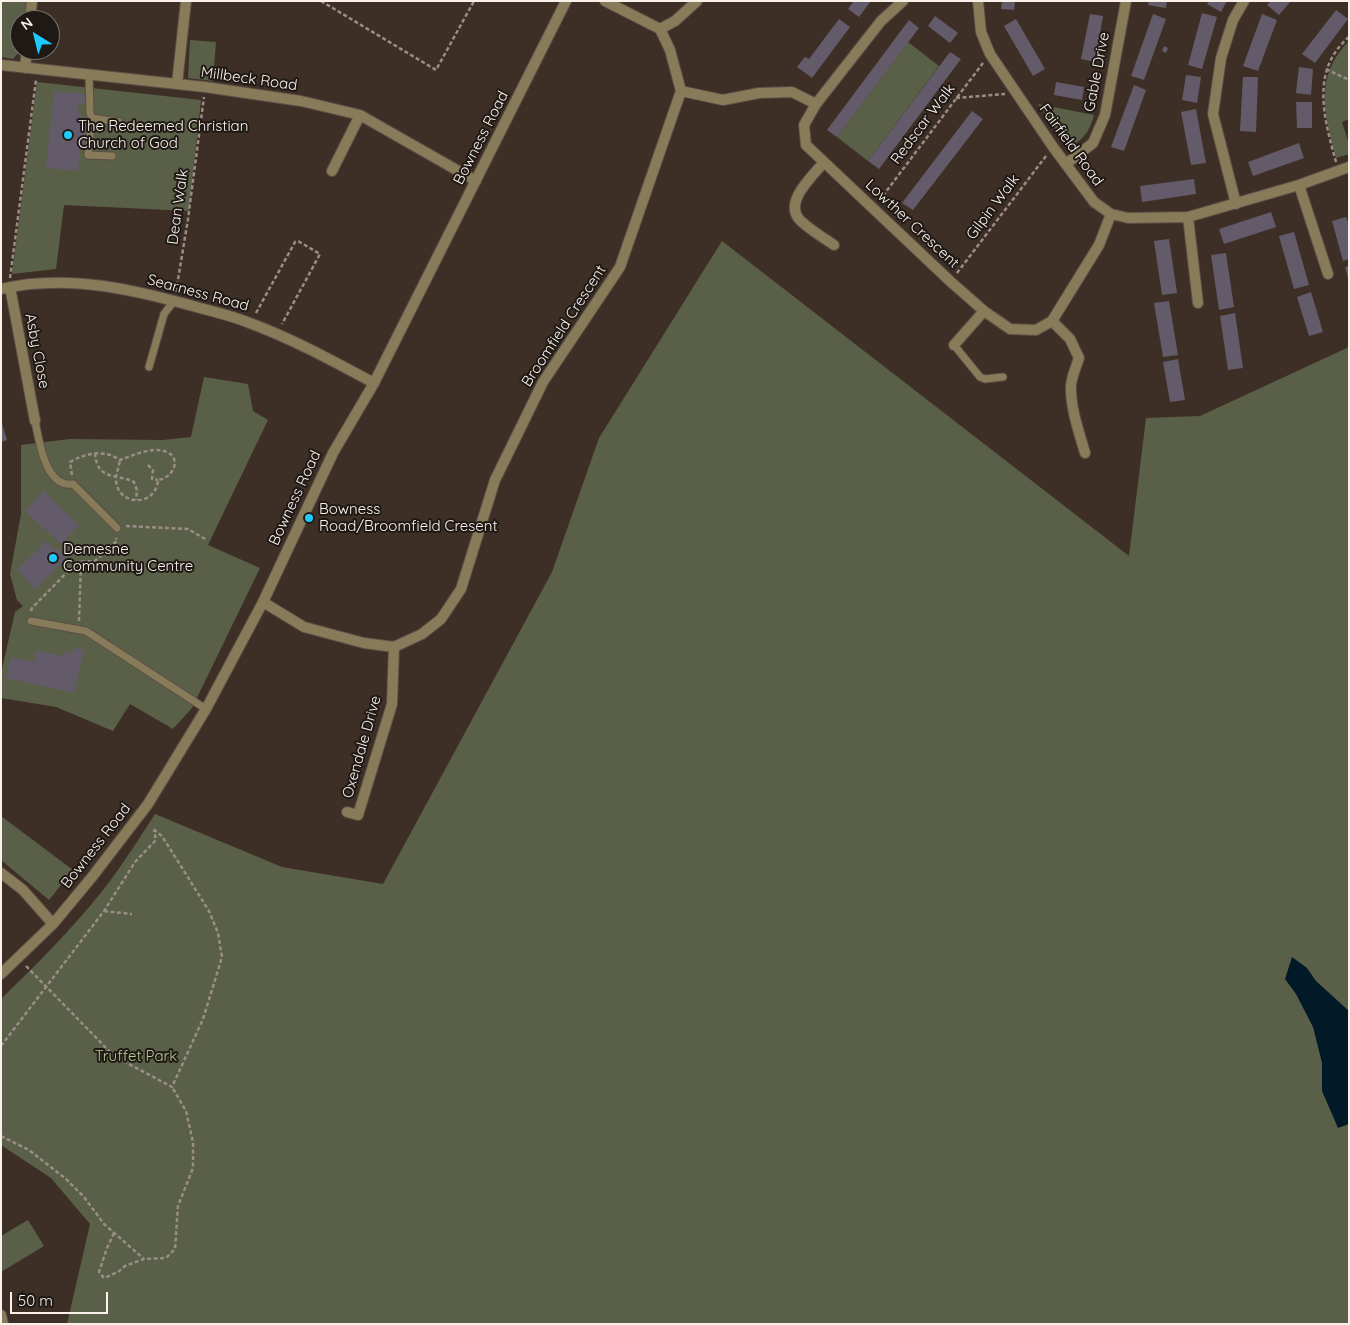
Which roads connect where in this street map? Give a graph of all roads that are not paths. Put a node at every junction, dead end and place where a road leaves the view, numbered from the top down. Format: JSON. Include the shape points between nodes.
{"nodes":[{"id":1,"x":186,"y":1,"type":"edge"},
{"id":2,"x":566,"y":1,"type":"edge"},
{"id":3,"x":605,"y":1,"type":"edge"},
{"id":4,"x":697,"y":1,"type":"edge"},
{"id":5,"x":903,"y":1,"type":"edge"},
{"id":6,"x":978,"y":1,"type":"edge"},
{"id":7,"x":1126,"y":1,"type":"edge"},
{"id":8,"x":1244,"y":1,"type":"edge"},
{"id":9,"x":660,"y":29,"type":"junction"},
{"id":10,"x":26,"y":60,"type":"edge"},
{"id":11,"x":1,"y":65,"type":"edge"},
{"id":12,"x":25,"y":68,"type":"junction"},
{"id":13,"x":89,"y":75,"type":"junction"},
{"id":14,"x":177,"y":84,"type":"junction"},
{"id":15,"x":681,"y":91,"type":"junction"},
{"id":16,"x":816,"y":104,"type":"junction"},
{"id":17,"x":360,"y":115,"type":"junction"},
{"id":18,"x":92,"y":118,"type":"junction"},
{"id":19,"x":119,"y":122,"type":"dead end"},
{"id":20,"x":112,"y":156,"type":"dead end"},
{"id":21,"x":824,"y":162,"type":"junction"},
{"id":22,"x":1066,"y":164,"type":"junction"},
{"id":23,"x":1349,"y":167,"type":"edge"},
{"id":24,"x":332,"y":171,"type":"dead end"},
{"id":25,"x":476,"y":181,"type":"junction"},
{"id":26,"x":1299,"y":185,"type":"junction"},
{"id":27,"x":1236,"y":204,"type":"junction"},
{"id":28,"x":1111,"y":214,"type":"junction"},
{"id":29,"x":1188,"y":217,"type":"junction"},
{"id":30,"x":834,"y":245,"type":"dead end"},
{"id":31,"x":1328,"y":274,"type":"dead end"},
{"id":32,"x":5,"y":288,"type":"edge"},
{"id":33,"x":174,"y":300,"type":"junction"},
{"id":34,"x":1198,"y":303,"type":"dead end"},
{"id":35,"x":984,"y":311,"type":"junction"},
{"id":36,"x":1052,"y":321,"type":"junction"},
{"id":37,"x":954,"y":345,"type":"joint"},
{"id":38,"x":149,"y":367,"type":"dead end"},
{"id":39,"x":1003,"y":377,"type":"dead end"},
{"id":40,"x":374,"y":382,"type":"junction"},
{"id":41,"x":35,"y":420,"type":"joint"},
{"id":42,"x":1085,"y":453,"type":"dead end"},
{"id":43,"x":117,"y":528,"type":"road end"},
{"id":44,"x":263,"y":602,"type":"junction"},
{"id":45,"x":31,"y":622,"type":"road end"},
{"id":46,"x":394,"y":647,"type":"junction"},
{"id":47,"x":206,"y":709,"type":"junction"},
{"id":48,"x":346,"y":812,"type":"dead end"},
{"id":49,"x":1,"y":873,"type":"edge"},
{"id":50,"x":53,"y":924,"type":"junction"},
{"id":51,"x":1,"y":974,"type":"edge"},
{"id":52,"x":1,"y":1315,"type":"edge"},
{"id":53,"x":2,"y":1324,"type":"edge"}],
"edges":[{"from":1,"to":14,"type":"street"},
{"from":2,"to":25,"type":"street","name":"Bowness Road"},
{"from":3,"to":9,"type":"street"},
{"from":4,"to":9,"type":"street","via":[[676,21]]},
{"from":5,"to":16,"type":"street","name":"Lowther Crescent","via":[[881,21]]},
{"from":6,"to":22,"type":"street","name":"Fairfield Road","via":[[981,32],[990,54]]},
{"from":7,"to":22,"type":"street","name":"Gable Drive","via":[[1105,116],[1093,143]]},
{"from":8,"to":27,"type":"street","via":[[1233,20],[1221,58],[1213,114]]},
{"from":9,"to":15,"type":"street","via":[[670,50]]},
{"from":10,"to":12,"type":"street"},
{"from":11,"to":12,"type":"street","name":"Millbeck Road"},
{"from":12,"to":13,"type":"street","name":"Millbeck Road"},
{"from":13,"to":14,"type":"street","name":"Millbeck Road"},
{"from":13,"to":18,"type":"lane"},
{"from":14,"to":17,"type":"street","name":"Millbeck Road","via":[[301,101]]},
{"from":15,"to":16,"type":"street","via":[[723,100],[759,93],[792,92]]},
{"from":15,"to":46,"type":"street","name":"Broomfield Crescent","via":[[620,267],[543,382],[495,480],[461,589],[441,619],[422,634]]},
{"from":16,"to":21,"type":"street","name":"Lowther Crescent","via":[[804,126],[806,145]]},
{"from":17,"to":24,"type":"street"},
{"from":17,"to":25,"type":"street","name":"Millbeck Road"},
{"from":18,"to":19,"type":"lane"},
{"from":18,"to":20,"type":"lane","via":[[88,155]]},
{"from":21,"to":30,"type":"street","via":[[795,199],[794,210],[799,219]]},
{"from":21,"to":35,"type":"street","name":"Lowther Crescent"},
{"from":22,"to":28,"type":"street","name":"Fairfield Road","via":[[1094,202]]},
{"from":23,"to":26,"type":"street","name":"Fairfield Road"},
{"from":25,"to":40,"type":"street","name":"Bowness Road"},
{"from":26,"to":27,"type":"street","name":"Fairfield Road"},
{"from":26,"to":31,"type":"street"},
{"from":27,"to":29,"type":"street","name":"Fairfield Road"},
{"from":28,"to":29,"type":"street","name":"Fairfield Road","via":[[1128,218]]},
{"from":28,"to":36,"type":"street","via":[[1099,245]]},
{"from":29,"to":34,"type":"street"},
{"from":32,"to":33,"type":"street","name":"Searness Road","via":[[56,282],[126,289]]},
{"from":32,"to":41,"type":"street","name":"Asby Close"},
{"from":33,"to":38,"type":"lane","via":[[164,314]]},
{"from":33,"to":40,"type":"street","name":"Searness Road","via":[[277,334]]},
{"from":35,"to":36,"type":"street","name":"Lowther Crescent","via":[[1010,328],[1036,330]]},
{"from":35,"to":37,"type":"street"},
{"from":36,"to":42,"type":"street","via":[[1070,339],[1079,358],[1071,386],[1076,423]]},
{"from":37,"to":39,"type":"lane","via":[[980,377]]},
{"from":40,"to":44,"type":"street","name":"Bowness Road","via":[[333,453]]},
{"from":41,"to":43,"type":"lane","via":[[43,456],[56,480],[72,484]]},
{"from":44,"to":46,"type":"street","via":[[304,627],[364,643]]},
{"from":44,"to":47,"type":"street","name":"Bowness Road"},
{"from":45,"to":47,"type":"lane","via":[[86,631]]},
{"from":46,"to":48,"type":"street","name":"Oxendale Drive","via":[[392,704],[358,814]]},
{"from":47,"to":50,"type":"street","name":"Bowness Road","via":[[148,804]]},
{"from":49,"to":50,"type":"street","via":[[23,890]]},
{"from":50,"to":51,"type":"street","name":"Bowness Road"},
{"from":52,"to":53,"type":"street"}]}
